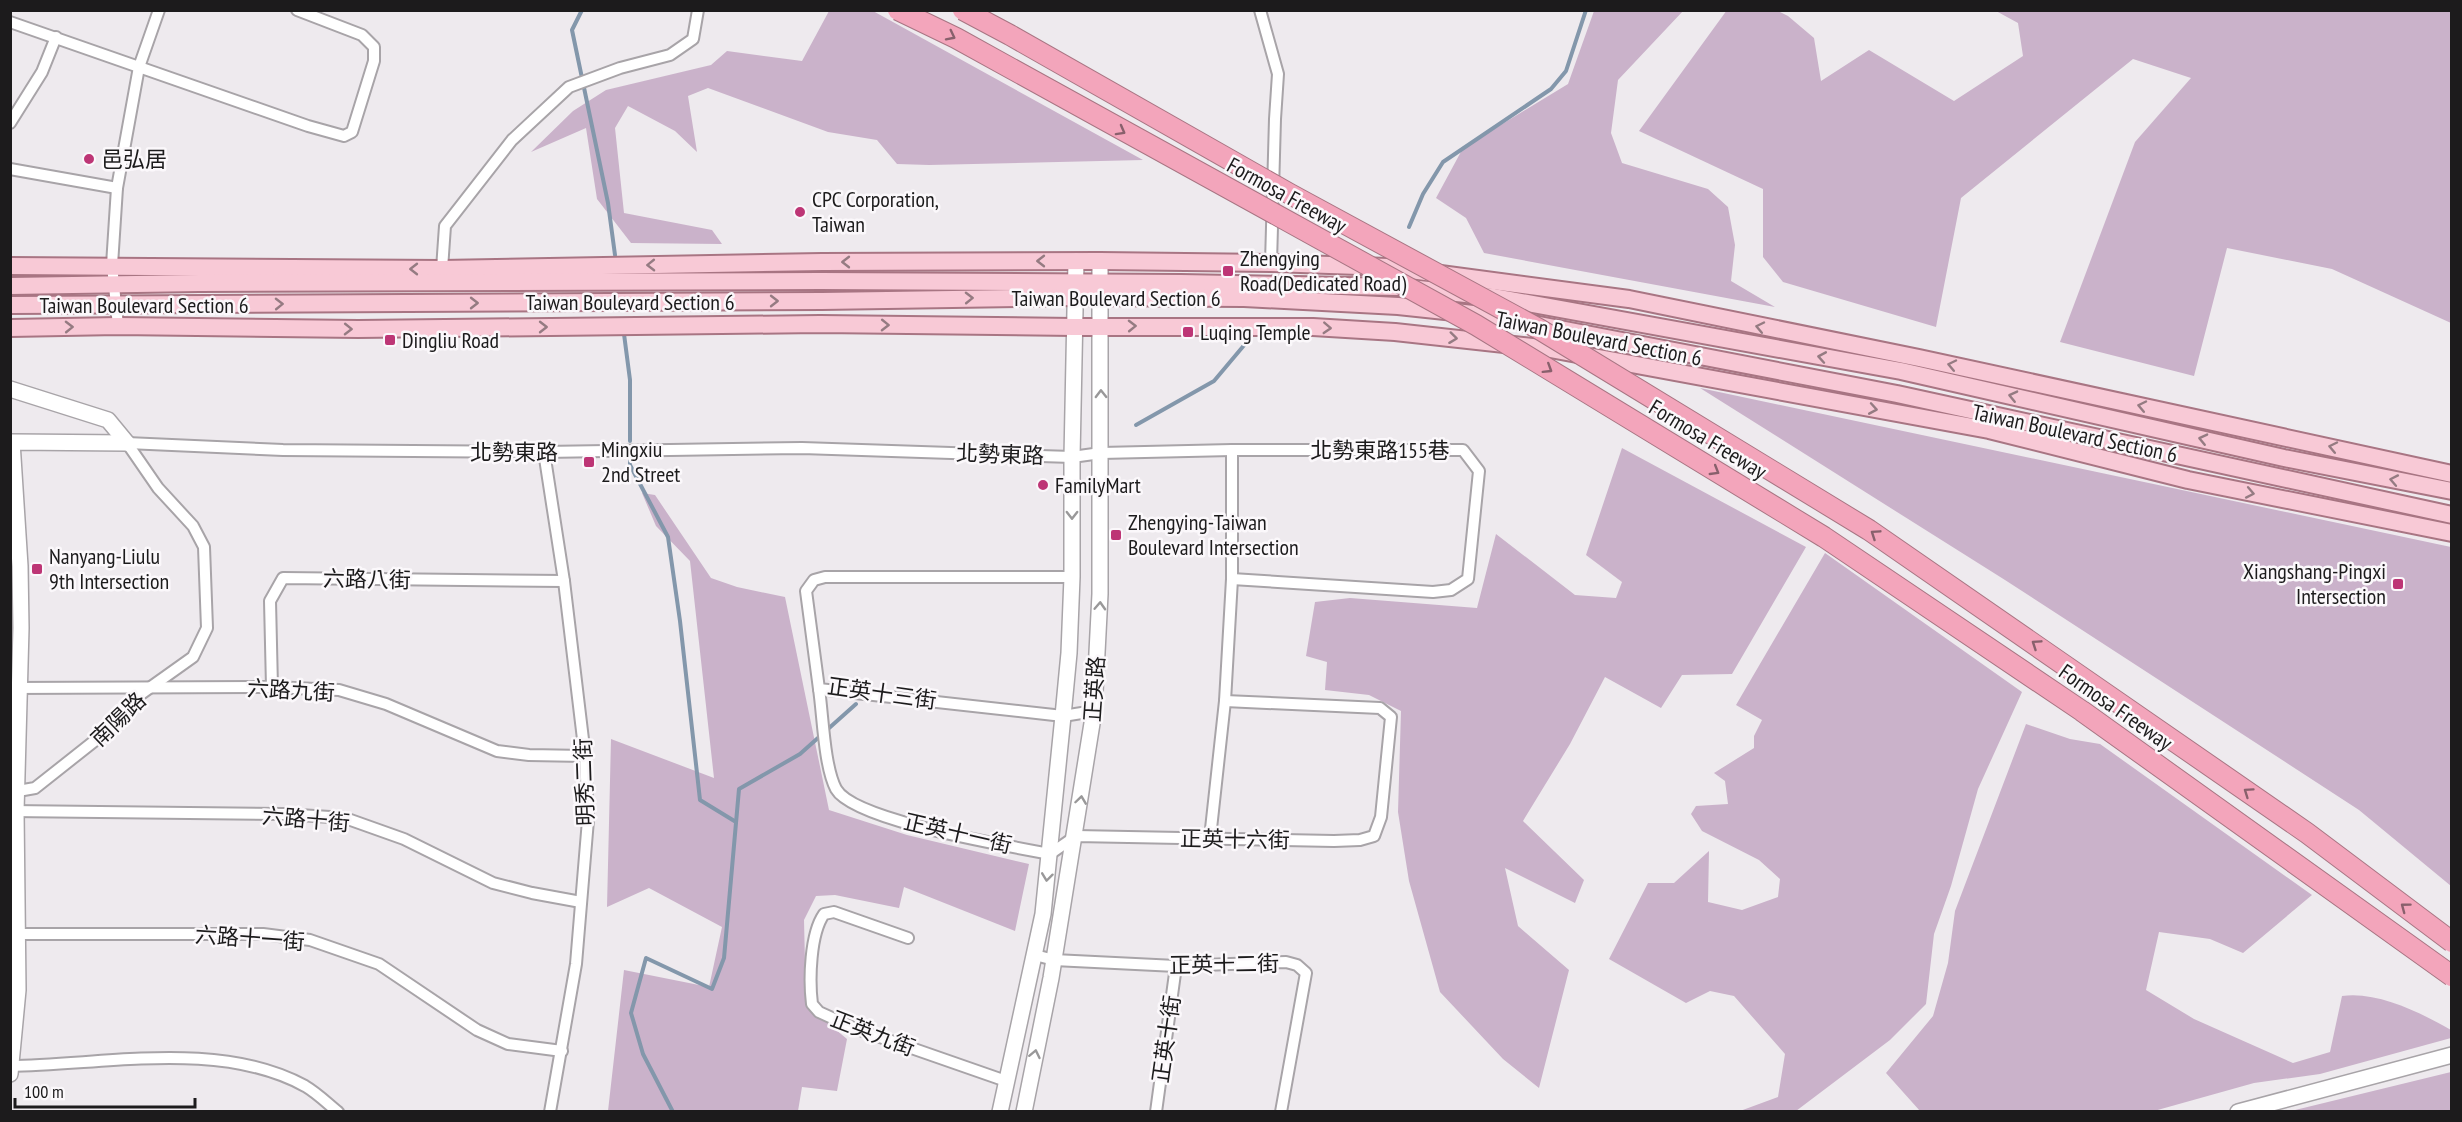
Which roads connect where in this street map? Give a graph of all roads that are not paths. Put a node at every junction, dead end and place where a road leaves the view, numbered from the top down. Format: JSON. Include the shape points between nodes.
{"nodes":[{"id":1,"x":159,"y":10,"type":"edge"},
{"id":2,"x":297,"y":10,"type":"edge"},
{"id":3,"x":698,"y":10,"type":"edge"},
{"id":4,"x":898,"y":10,"type":"edge"},
{"id":5,"x":963,"y":10,"type":"edge"},
{"id":6,"x":1260,"y":10,"type":"edge"},
{"id":7,"x":10,"y":22,"type":"edge"},
{"id":8,"x":56,"y":38,"type":"junction"},
{"id":9,"x":139,"y":67,"type":"junction"},
{"id":10,"x":10,"y":123,"type":"edge"},
{"id":11,"x":10,"y":169,"type":"edge"},
{"id":12,"x":117,"y":188,"type":"junction"},
{"id":13,"x":1076,"y":261,"type":"junction"},
{"id":14,"x":1100,"y":261,"type":"junction"},
{"id":15,"x":1271,"y":263,"type":"junction"},
{"id":16,"x":112,"y":265,"type":"junction"},
{"id":17,"x":10,"y":266,"type":"edge"},
{"id":18,"x":442,"y":269,"type":"junction"},
{"id":19,"x":10,"y":286,"type":"edge"},
{"id":20,"x":114,"y":286,"type":"junction"},
{"id":21,"x":1075,"y":290,"type":"junction"},
{"id":22,"x":1100,"y":290,"type":"junction"},
{"id":23,"x":10,"y":305,"type":"edge"},
{"id":24,"x":115,"y":306,"type":"junction"},
{"id":25,"x":117,"y":326,"type":"junction"},
{"id":26,"x":1074,"y":327,"type":"junction"},
{"id":27,"x":1100,"y":327,"type":"junction"},
{"id":28,"x":10,"y":328,"type":"edge"},
{"id":29,"x":10,"y":389,"type":"edge"},
{"id":30,"x":11,"y":442,"type":"edge"},
{"id":31,"x":127,"y":444,"type":"junction"},
{"id":32,"x":1232,"y":450,"type":"junction"},
{"id":33,"x":544,"y":452,"type":"junction"},
{"id":34,"x":1101,"y":453,"type":"junction"},
{"id":35,"x":1072,"y":457,"type":"junction"},
{"id":36,"x":2451,"y":474,"type":"edge"},
{"id":37,"x":2451,"y":491,"type":"edge"},
{"id":38,"x":2451,"y":515,"type":"edge"},
{"id":39,"x":2451,"y":533,"type":"edge"},
{"id":40,"x":1072,"y":577,"type":"junction"},
{"id":41,"x":1232,"y":579,"type":"junction"},
{"id":42,"x":564,"y":581,"type":"junction"},
{"id":43,"x":152,"y":687,"type":"junction"},
{"id":44,"x":272,"y":687,"type":"junction"},
{"id":45,"x":16,"y":688,"type":"edge"},
{"id":46,"x":819,"y":689,"type":"junction"},
{"id":47,"x":1225,"y":701,"type":"junction"},
{"id":48,"x":1094,"y":711,"type":"junction"},
{"id":49,"x":1064,"y":716,"type":"junction"},
{"id":50,"x":585,"y":756,"type":"junction"},
{"id":51,"x":18,"y":791,"type":"junction"},
{"id":52,"x":13,"y":811,"type":"edge"},
{"id":53,"x":1076,"y":836,"type":"junction"},
{"id":54,"x":1210,"y":838,"type":"junction"},
{"id":55,"x":1050,"y":854,"type":"junction"},
{"id":56,"x":581,"y":902,"type":"junction"},
{"id":57,"x":15,"y":934,"type":"edge"},
{"id":58,"x":908,"y":938,"type":"dead end"},
{"id":59,"x":2451,"y":942,"type":"edge"},
{"id":60,"x":1035,"y":955,"type":"junction"},
{"id":61,"x":1054,"y":960,"type":"junction"},
{"id":62,"x":1176,"y":966,"type":"junction"},
{"id":63,"x":2451,"y":976,"type":"edge"},
{"id":64,"x":562,"y":1051,"type":"junction"},
{"id":65,"x":2451,"y":1055,"type":"edge"},
{"id":66,"x":11,"y":1069,"type":"edge"},
{"id":67,"x":1006,"y":1081,"type":"junction"},
{"id":68,"x":338,"y":1112,"type":"edge"},
{"id":69,"x":550,"y":1112,"type":"edge"},
{"id":70,"x":1000,"y":1112,"type":"edge"},
{"id":71,"x":1024,"y":1112,"type":"edge"},
{"id":72,"x":1156,"y":1112,"type":"edge"},
{"id":73,"x":1281,"y":1112,"type":"edge"},
{"id":74,"x":2238,"y":1112,"type":"edge"}],
"edges":[{"from":1,"to":9,"type":"street"},
{"from":2,"to":9,"type":"street","via":[[362,35],[374,47],[374,61],[352,132],[344,136]]},
{"from":3,"to":18,"type":"street","via":[[693,39],[670,56],[620,68],[569,87],[512,140],[445,226]]},
{"from":4,"to":63,"type":"highway","name":"Formosa Freeway","one_way":true,"bridge":true,"via":[[956,38],[1476,325],[1824,537],[2082,711]]},
{"from":59,"to":5,"type":"highway","name":"Formosa Freeway","one_way":true,"bridge":true,"via":[[2307,833],[1869,530],[1539,329]]},
{"from":6,"to":15,"type":"street","via":[[1278,74]]},
{"from":7,"to":8,"type":"street"},
{"from":8,"to":9,"type":"street"},
{"from":8,"to":10,"type":"street","via":[[42,72]]},
{"from":9,"to":12,"type":"street"},
{"from":11,"to":12,"type":"street"},
{"from":12,"to":16,"type":"street"},
{"from":13,"to":14,"type":"main road","name":"Taiwan Boulevard Section 6"},
{"from":13,"to":18,"type":"main road","name":"Taiwan Boulevard Section 6","one_way":true},
{"from":13,"to":21,"type":"street","name":"正英路"},
{"from":14,"to":15,"type":"main road","name":"Taiwan Boulevard Section 6"},
{"from":14,"to":22,"type":"street","name":"正英路"},
{"from":36,"to":15,"type":"main road","name":"Taiwan Boulevard Section 6","one_way":true,"via":[[1629,299],[1388,267]]},
{"from":16,"to":17,"type":"main road","name":"Taiwan Boulevard Section 6"},
{"from":18,"to":16,"type":"main road","name":"Taiwan Boulevard Section 6","one_way":true},
{"from":16,"to":20,"type":"street"},
{"from":19,"to":20,"type":"main road","name":"Taiwan Boulevard Section 6"},
{"from":20,"to":21,"type":"main road","name":"Taiwan Boulevard Section 6","via":[[223,283]]},
{"from":20,"to":24,"type":"street"},
{"from":21,"to":22,"type":"main road","name":"Taiwan Boulevard Section 6"},
{"from":24,"to":21,"type":"main road","name":"Taiwan Boulevard Section 6","one_way":true,"via":[[822,301]]},
{"from":21,"to":26,"type":"street","name":"正英路"},
{"from":22,"to":27,"type":"street","name":"正英路"},
{"from":37,"to":22,"type":"main road","name":"Taiwan Boulevard Section 6","one_way":true,"via":[[1901,371],[1494,297],[1400,287]]},
{"from":22,"to":38,"type":"main road","name":"Taiwan Boulevard Section 6","via":[[1398,306],[1492,316],[1897,394]]},
{"from":23,"to":24,"type":"main road","name":"Taiwan Boulevard Section 6"},
{"from":24,"to":25,"type":"street"},
{"from":25,"to":26,"type":"main road","name":"Taiwan Boulevard Section 6","one_way":true},
{"from":28,"to":25,"type":"main road","name":"Taiwan Boulevard Section 6","one_way":true},
{"from":26,"to":27,"type":"main road","name":"Taiwan Boulevard Section 6"},
{"from":26,"to":35,"type":"street","name":"正英路"},
{"from":34,"to":27,"type":"street","name":"正英路","one_way":true},
{"from":27,"to":39,"type":"main road","name":"Taiwan Boulevard Section 6","one_way":true,"via":[[1313,327],[1550,350],[1989,430],[2188,480]]},
{"from":29,"to":31,"type":"street","via":[[108,420]]},
{"from":30,"to":31,"type":"street","name":"北勢東路"},
{"from":30,"to":45,"type":"street","via":[[21,566]]},
{"from":31,"to":33,"type":"street","name":"北勢東路","via":[[283,450]]},
{"from":31,"to":43,"type":"street","name":"南陽路","via":[[158,488],[193,526],[204,547],[207,628],[193,657]]},
{"from":32,"to":34,"type":"street","name":"北勢東路"},
{"from":32,"to":41,"type":"street"},
{"from":32,"to":41,"type":"street","name":"北勢東路155巷","via":[[1463,450],[1479,471],[1468,579],[1451,590]]},
{"from":33,"to":35,"type":"street","name":"北勢東路","via":[[793,448]]},
{"from":33,"to":42,"type":"street","name":"明秀二街"},
{"from":34,"to":35,"type":"street","name":"北勢東路"},
{"from":48,"to":34,"type":"street","name":"正英路","one_way":true,"via":[[1101,594]]},
{"from":35,"to":40,"type":"street","name":"正英路","one_way":true},
{"from":40,"to":46,"type":"street","name":"正英十三街","via":[[814,580],[806,591]]},
{"from":40,"to":49,"type":"street","name":"正英路"},
{"from":41,"to":47,"type":"street"},
{"from":42,"to":44,"type":"street","name":"六路八街","via":[[283,578],[270,601]]},
{"from":42,"to":50,"type":"street","name":"明秀二街"},
{"from":43,"to":44,"type":"street","name":"六路九街"},
{"from":43,"to":45,"type":"street","name":"六路九街"},
{"from":43,"to":51,"type":"street","name":"南陽路","via":[[134,699],[121,720],[85,750],[35,788]]},
{"from":44,"to":50,"type":"street","name":"六路九街","via":[[339,690],[386,704],[497,751]]},
{"from":45,"to":51,"type":"street"},
{"from":46,"to":49,"type":"street","name":"正英十三街"},
{"from":46,"to":55,"type":"street","name":"正英十一街","via":[[830,772],[837,790],[851,803],[930,831]]},
{"from":47,"to":54,"type":"street"},
{"from":47,"to":54,"type":"street","name":"正英十六街","via":[[1380,708],[1390,717],[1381,817],[1374,836],[1360,840]]},
{"from":48,"to":49,"type":"street","name":"正英十三街"},
{"from":53,"to":48,"type":"street","name":"正英路","one_way":true},
{"from":49,"to":55,"type":"street","name":"正英路"},
{"from":50,"to":56,"type":"street","name":"明秀二街","via":[[588,820]]},
{"from":51,"to":52,"type":"street"},
{"from":52,"to":56,"type":"street","name":"六路十街","via":[[345,818],[404,839],[493,883]]},
{"from":52,"to":57,"type":"street"},
{"from":53,"to":54,"type":"street","name":"正英十六街"},
{"from":53,"to":55,"type":"street"},
{"from":53,"to":61,"type":"street","name":"正英路"},
{"from":55,"to":60,"type":"street","name":"正英路","one_way":true},
{"from":56,"to":64,"type":"street","name":"明秀二街"},
{"from":57,"to":64,"type":"street","name":"六路十一街","via":[[263,934],[310,940],[379,964],[477,1030],[508,1044]]},
{"from":57,"to":66,"type":"street","via":[[18,990]]},
{"from":58,"to":67,"type":"street","name":"正英九街","via":[[834,912],[824,914],[817,923],[810,984],[812,1004],[819,1012],[854,1028]]},
{"from":60,"to":61,"type":"street","name":"正英十二街"},
{"from":60,"to":67,"type":"street","name":"正英路"},
{"from":61,"to":62,"type":"street","name":"正英十二街"},
{"from":71,"to":61,"type":"street","name":"正英路","one_way":true},
{"from":62,"to":72,"type":"street","name":"正英十街"},
{"from":62,"to":73,"type":"street","name":"正英十二街","via":[[1286,962],[1298,965],[1306,973]]},
{"from":64,"to":69,"type":"street","name":"明秀二街"},
{"from":65,"to":74,"type":"street"},
{"from":66,"to":68,"type":"street","via":[[139,1059],[221,1059],[278,1074],[307,1087]]},
{"from":67,"to":70,"type":"street","name":"正英路"}]}
